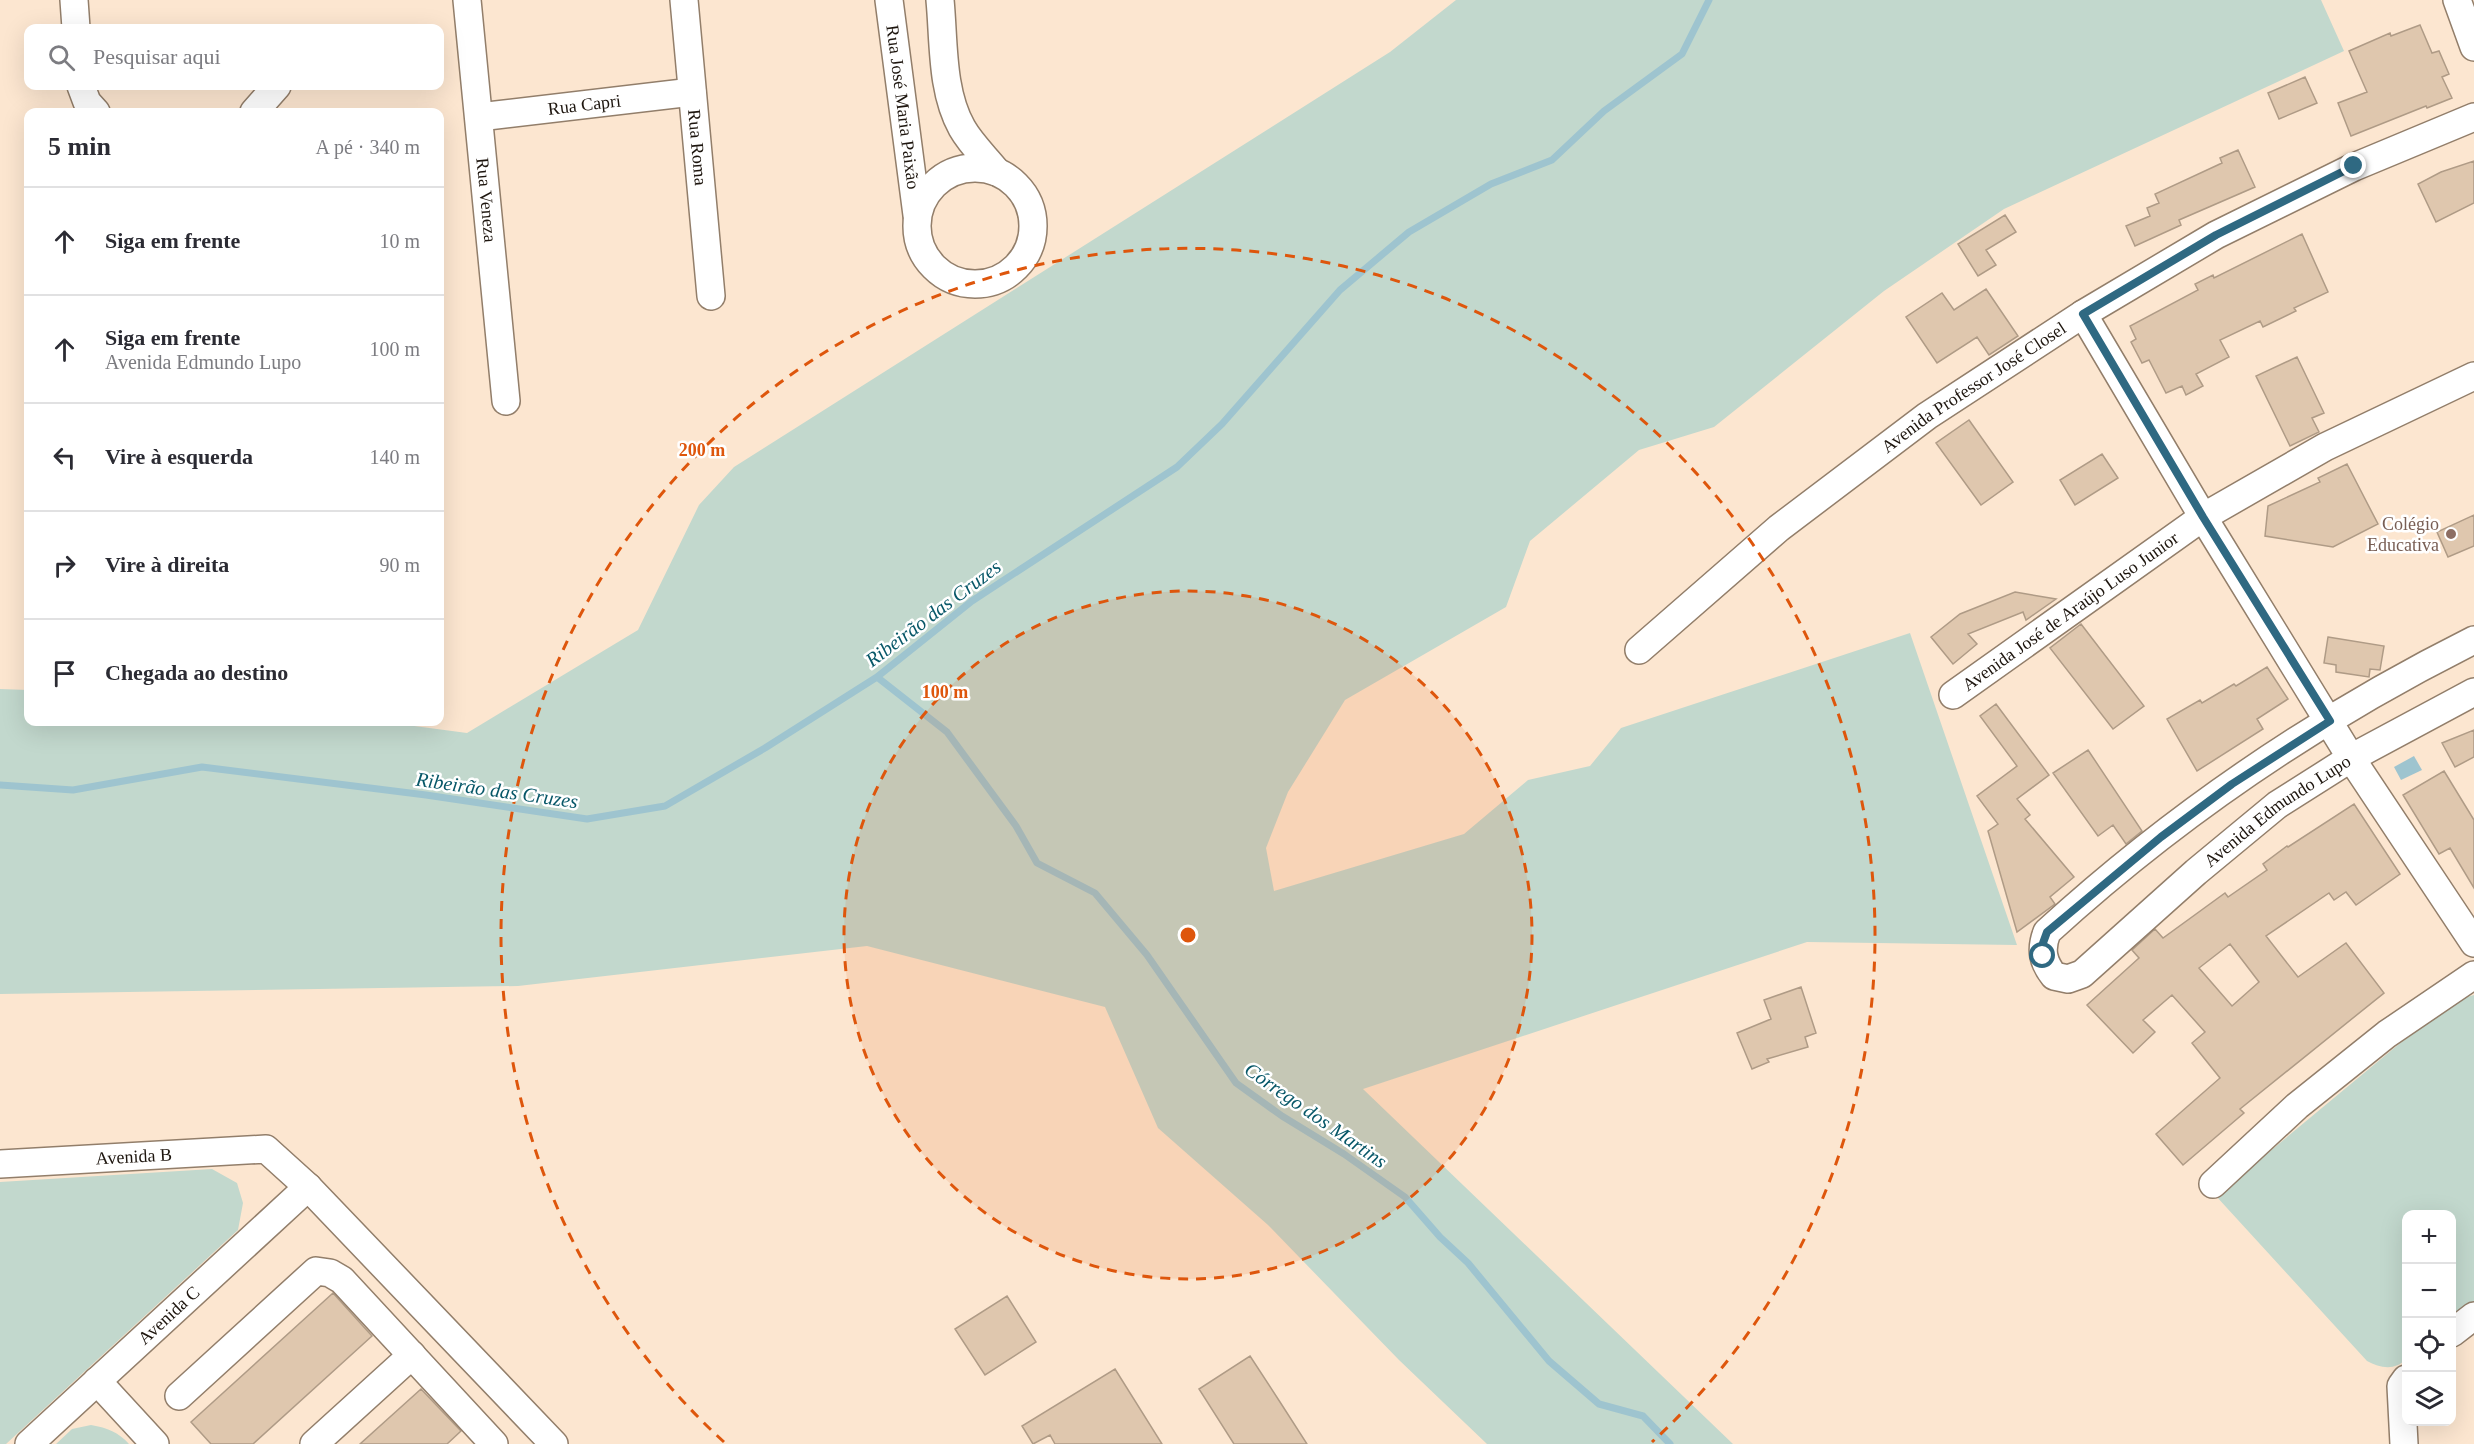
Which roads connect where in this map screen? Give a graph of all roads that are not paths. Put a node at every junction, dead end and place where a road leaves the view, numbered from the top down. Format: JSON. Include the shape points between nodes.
{"nodes":[{"id":1,"x":74,"y":0,"type":"edge"},
{"id":2,"x":467,"y":0,"type":"edge"},
{"id":3,"x":684,"y":0,"type":"edge"},
{"id":4,"x":890,"y":0,"type":"edge"},
{"id":5,"x":940,"y":0,"type":"edge"},
{"id":6,"x":2457,"y":0,"type":"edge"},
{"id":7,"x":76,"y":24,"type":"edge"},
{"id":8,"x":2474,"y":47,"type":"edge"},
{"id":9,"x":82,"y":90,"type":"edge"},
{"id":10,"x":273,"y":90,"type":"edge"},
{"id":11,"x":692,"y":92,"type":"junction"},
{"id":12,"x":92,"y":108,"type":"edge"},
{"id":13,"x":258,"y":108,"type":"edge"},
{"id":14,"x":479,"y":117,"type":"junction"},
{"id":15,"x":2474,"y":117,"type":"edge"},
{"id":16,"x":997,"y":172,"type":"junction"},
{"id":17,"x":917,"y":215,"type":"junction"},
{"id":18,"x":711,"y":296,"type":"dead end"},
{"id":19,"x":2083,"y":314,"type":"junction"},
{"id":20,"x":2474,"y":376,"type":"edge"},
{"id":21,"x":506,"y":400,"type":"dead end"},
{"id":22,"x":2203,"y":517,"type":"junction"},
{"id":23,"x":2474,"y":640,"type":"edge"},
{"id":24,"x":1639,"y":650,"type":"dead end"},
{"id":25,"x":2474,"y":692,"type":"edge"},
{"id":26,"x":1953,"y":695,"type":"dead end"},
{"id":27,"x":2330,"y":721,"type":"junction"},
{"id":28,"x":2351,"y":758,"type":"junction"},
{"id":29,"x":2474,"y":944,"type":"edge"},
{"id":30,"x":2474,"y":975,"type":"edge"},
{"id":31,"x":0,"y":1164,"type":"edge"},
{"id":32,"x":2213,"y":1185,"type":"dead end"},
{"id":33,"x":308,"y":1187,"type":"junction"},
{"id":34,"x":2474,"y":1316,"type":"edge"},
{"id":35,"x":2456,"y":1329,"type":"edge"},
{"id":36,"x":412,"y":1355,"type":"junction"},
{"id":37,"x":97,"y":1381,"type":"junction"},
{"id":38,"x":179,"y":1396,"type":"dead end"},
{"id":39,"x":2404,"y":1426,"type":"edge"},
{"id":40,"x":29,"y":1444,"type":"edge"},
{"id":41,"x":155,"y":1444,"type":"edge"},
{"id":42,"x":314,"y":1444,"type":"edge"},
{"id":43,"x":494,"y":1444,"type":"edge"},
{"id":44,"x":554,"y":1444,"type":"edge"},
{"id":45,"x":2404,"y":1444,"type":"edge"}],
"edges":[{"from":1,"to":7,"type":"street"},
{"from":2,"to":14,"type":"street","name":"Rua Veneza"},
{"from":3,"to":11,"type":"street","name":"Rua Roma"},
{"from":4,"to":17,"type":"street","name":"Rua José Maria Paixão"},
{"from":5,"to":16,"type":"street","via":[[955,112],[962,128]]},
{"from":6,"to":8,"type":"street"},
{"from":9,"to":12,"type":"street"},
{"from":10,"to":13,"type":"street"},
{"from":11,"to":14,"type":"street","name":"Rua Capri"},
{"from":11,"to":18,"type":"street","name":"Rua Roma"},
{"from":14,"to":21,"type":"street","name":"Rua Veneza"},
{"from":15,"to":19,"type":"street","name":"Avenida Professor José Closel","via":[[2354,166],[2216,235]]},
{"from":16,"to":17,"type":"street","via":[[971,168],[946,175],[927,191]]},
{"from":16,"to":17,"type":"street","via":[[1015,183],[1029,201],[1034,222],[1031,244],[1021,264],[1004,278],[983,285],[960,283],[940,274],[925,258],[917,237]]},
{"from":19,"to":22,"type":"street"},
{"from":19,"to":24,"type":"street","name":"Avenida Professor José Closel","via":[[1927,416],[1798,514]]},
{"from":20,"to":22,"type":"street","name":"Avenida José de Araújo Luso Junior","via":[[2325,447]]},
{"from":22,"to":26,"type":"street","name":"Avenida José de Araújo Luso Junior"},
{"from":22,"to":27,"type":"street"},
{"from":23,"to":27,"type":"street"},
{"from":25,"to":28,"type":"street","name":"Avenida Edmundo Lupo"},
{"from":27,"to":28,"type":"street"},
{"from":27,"to":28,"type":"street","name":"Avenida Edmundo Lupo","via":[[2232,784],[2047,932],[2043,956],[2054,976],[2068,979],[2082,974],[2277,805]]},
{"from":28,"to":29,"type":"street"},
{"from":30,"to":32,"type":"street","via":[[2387,1034],[2306,1098]]},
{"from":31,"to":33,"type":"street","name":"Avenida B","via":[[266,1149]]},
{"from":33,"to":37,"type":"street","name":"Avenida C"},
{"from":33,"to":44,"type":"street"},
{"from":34,"to":35,"type":"street"},
{"from":36,"to":38,"type":"street","via":[[342,1280],[330,1273],[316,1272]]},
{"from":36,"to":42,"type":"street"},
{"from":36,"to":43,"type":"street"},
{"from":37,"to":40,"type":"street","name":"Avenida C"},
{"from":37,"to":41,"type":"street"},
{"from":39,"to":45,"type":"street"}]}
